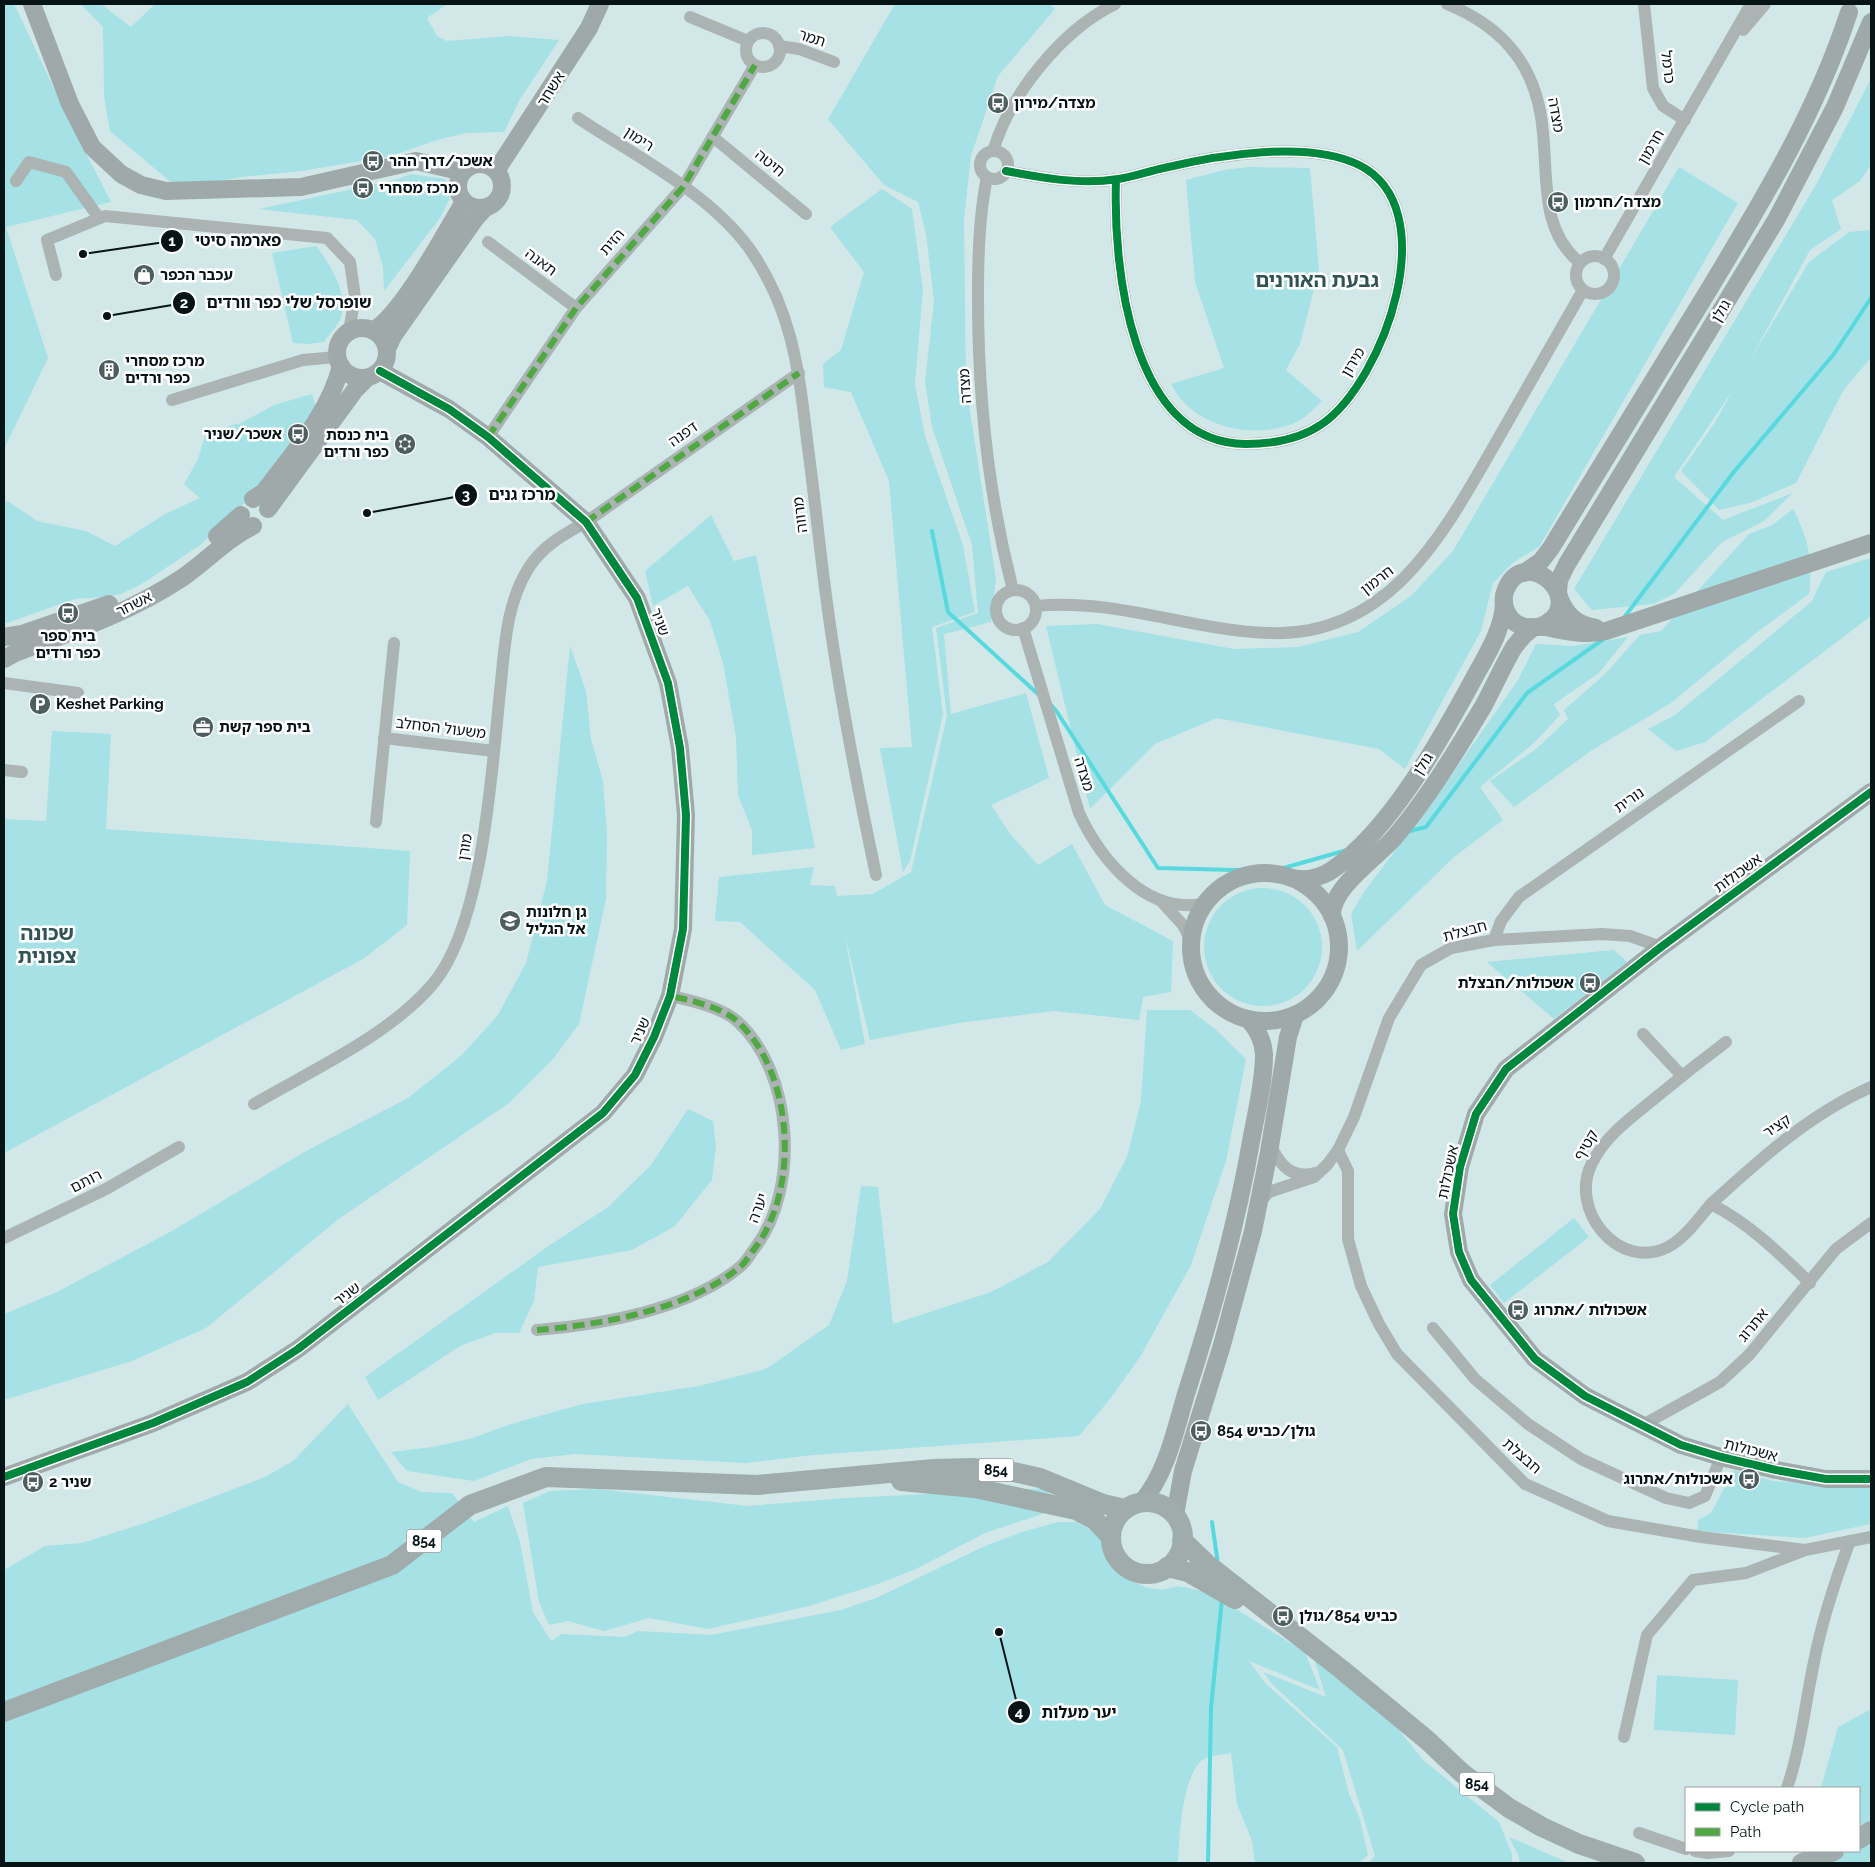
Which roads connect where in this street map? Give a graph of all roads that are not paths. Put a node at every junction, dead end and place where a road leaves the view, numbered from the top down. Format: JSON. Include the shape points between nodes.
{"nodes":[{"id":1,"x":32,"y":4,"type":"edge"},
{"id":2,"x":600,"y":4,"type":"edge"},
{"id":3,"x":1115,"y":4,"type":"edge"},
{"id":4,"x":1447,"y":4,"type":"edge"},
{"id":5,"x":1644,"y":4,"type":"edge"},
{"id":6,"x":1751,"y":4,"type":"edge"},
{"id":7,"x":1765,"y":4,"type":"edge"},
{"id":8,"x":1846,"y":8,"type":"edge"},
{"id":9,"x":1871,"y":14,"type":"edge"},
{"id":10,"x":690,"y":17,"type":"dead end"},
{"id":11,"x":1871,"y":22,"type":"edge"},
{"id":12,"x":748,"y":41,"type":"junction"},
{"id":13,"x":779,"y":46,"type":"junction"},
{"id":14,"x":1725,"y":51,"type":"junction"},
{"id":15,"x":834,"y":62,"type":"dead end"},
{"id":16,"x":755,"y":65,"type":"junction"},
{"id":17,"x":578,"y":118,"type":"dead end"},
{"id":18,"x":1685,"y":120,"type":"junction"},
{"id":19,"x":713,"y":137,"type":"junction"},
{"id":20,"x":993,"y":151,"type":"junction"},
{"id":21,"x":496,"y":171,"type":"junction"},
{"id":22,"x":1006,"y":171,"type":"junction"},
{"id":23,"x":463,"y":172,"type":"junction"},
{"id":24,"x":988,"y":177,"type":"junction"},
{"id":25,"x":1116,"y":180,"type":"junction"},
{"id":26,"x":16,"y":181,"type":"dead end"},
{"id":27,"x":683,"y":187,"type":"junction"},
{"id":28,"x":464,"y":202,"type":"junction"},
{"id":29,"x":485,"y":208,"type":"junction"},
{"id":30,"x":806,"y":214,"type":"dead end"},
{"id":31,"x":98,"y":218,"type":"junction"},
{"id":32,"x":488,"y":242,"type":"dead end"},
{"id":33,"x":1604,"y":259,"type":"junction"},
{"id":34,"x":1580,"y":263,"type":"junction"},
{"id":35,"x":56,"y":275,"type":"dead end"},
{"id":36,"x":1583,"y":290,"type":"junction"},
{"id":37,"x":576,"y":308,"type":"junction"},
{"id":38,"x":374,"y":330,"type":"junction"},
{"id":39,"x":348,"y":331,"type":"junction"},
{"id":40,"x":387,"y":349,"type":"junction"},
{"id":41,"x":338,"y":361,"type":"junction"},
{"id":42,"x":799,"y":373,"type":"junction"},
{"id":43,"x":373,"y":374,"type":"junction"},
{"id":44,"x":172,"y":400,"type":"dead end"},
{"id":45,"x":488,"y":437,"type":"junction"},
{"id":46,"x":253,"y":499,"type":"junction"},
{"id":47,"x":268,"y":509,"type":"junction"},
{"id":48,"x":247,"y":521,"type":"junction"},
{"id":49,"x":586,"y":522,"type":"junction"},
{"id":50,"x":1871,"y":543,"type":"edge"},
{"id":51,"x":1524,"y":573,"type":"junction"},
{"id":52,"x":1013,"y":590,"type":"junction"},
{"id":53,"x":1558,"y":595,"type":"junction"},
{"id":54,"x":1504,"y":603,"type":"junction"},
{"id":55,"x":1036,"y":606,"type":"junction"},
{"id":56,"x":1537,"y":627,"type":"junction"},
{"id":57,"x":1023,"y":628,"type":"junction"},
{"id":58,"x":1614,"y":628,"type":"junction"},
{"id":59,"x":4,"y":637,"type":"edge"},
{"id":60,"x":394,"y":643,"type":"dead end"},
{"id":61,"x":4,"y":660,"type":"edge"},
{"id":62,"x":4,"y":683,"type":"edge"},
{"id":63,"x":78,"y":693,"type":"dead end"},
{"id":64,"x":1799,"y":701,"type":"dead end"},
{"id":65,"x":384,"y":738,"type":"junction"},
{"id":66,"x":494,"y":751,"type":"junction"},
{"id":67,"x":4,"y":770,"type":"edge"},
{"id":68,"x":22,"y":772,"type":"dead end"},
{"id":69,"x":1871,"y":792,"type":"edge"},
{"id":70,"x":376,"y":822,"type":"dead end"},
{"id":71,"x":876,"y":876,"type":"dead end"},
{"id":72,"x":1292,"y":878,"type":"junction"},
{"id":73,"x":1159,"y":900,"type":"junction"},
{"id":74,"x":1206,"y":903,"type":"junction"},
{"id":75,"x":1332,"y":916,"type":"junction"},
{"id":76,"x":1191,"y":940,"type":"junction"},
{"id":77,"x":1494,"y":940,"type":"junction"},
{"id":78,"x":1661,"y":946,"type":"junction"},
{"id":79,"x":670,"y":996,"type":"junction"},
{"id":80,"x":1295,"y":1015,"type":"junction"},
{"id":81,"x":1249,"y":1020,"type":"junction"},
{"id":82,"x":1644,"y":1034,"type":"dead end"},
{"id":83,"x":1726,"y":1042,"type":"dead end"},
{"id":84,"x":1682,"y":1076,"type":"junction"},
{"id":85,"x":1871,"y":1087,"type":"edge"},
{"id":86,"x":254,"y":1104,"type":"dead end"},
{"id":87,"x":1271,"y":1145,"type":"junction"},
{"id":88,"x":179,"y":1147,"type":"dead end"},
{"id":89,"x":1338,"y":1150,"type":"junction"},
{"id":90,"x":1320,"y":1171,"type":"junction"},
{"id":91,"x":1259,"y":1204,"type":"junction"},
{"id":92,"x":1711,"y":1204,"type":"junction"},
{"id":93,"x":1871,"y":1223,"type":"edge"},
{"id":94,"x":4,"y":1238,"type":"edge"},
{"id":95,"x":1810,"y":1283,"type":"junction"},
{"id":96,"x":1432,"y":1328,"type":"dead end"},
{"id":97,"x":537,"y":1330,"type":"dead end"},
{"id":98,"x":1640,"y":1426,"type":"junction"},
{"id":99,"x":1721,"y":1457,"type":"junction"},
{"id":100,"x":862,"y":1476,"type":"junction"},
{"id":101,"x":4,"y":1477,"type":"edge"},
{"id":102,"x":1871,"y":1480,"type":"edge"},
{"id":103,"x":1133,"y":1506,"type":"junction"},
{"id":104,"x":1175,"y":1515,"type":"junction"},
{"id":105,"x":1111,"y":1537,"type":"junction"},
{"id":106,"x":1871,"y":1537,"type":"edge"},
{"id":107,"x":1182,"y":1540,"type":"junction"},
{"id":108,"x":1850,"y":1541,"type":"junction"},
{"id":109,"x":1805,"y":1550,"type":"junction"},
{"id":110,"x":1167,"y":1567,"type":"junction"},
{"id":111,"x":1341,"y":1669,"type":"junction"},
{"id":112,"x":4,"y":1712,"type":"edge"},
{"id":113,"x":1624,"y":1737,"type":"dead end"},
{"id":114,"x":1787,"y":1787,"type":"edge"},
{"id":115,"x":1871,"y":1831,"type":"edge"},
{"id":116,"x":1639,"y":1833,"type":"dead end"},
{"id":117,"x":1860,"y":1838,"type":"edge"},
{"id":118,"x":1685,"y":1849,"type":"edge"},
{"id":119,"x":1702,"y":1852,"type":"edge"},
{"id":120,"x":1718,"y":1852,"type":"edge"},
{"id":121,"x":1831,"y":1852,"type":"edge"},
{"id":122,"x":1635,"y":1863,"type":"edge"},
{"id":123,"x":1802,"y":1863,"type":"edge"}],
"edges":[{"from":1,"to":23,"type":"street","via":[[70,104],[92,147],[121,174],[141,185],[166,191],[301,187],[416,161]]},
{"from":2,"to":21,"type":"street","name":"אשחר","via":[[589,28]]},
{"from":3,"to":20,"type":"street","via":[[1077,29],[1038,71],[1011,107]]},
{"from":4,"to":34,"type":"street","name":"מצדה","via":[[1500,34],[1525,67],[1540,108],[1550,218],[1565,248]]},
{"from":5,"to":18,"type":"street","name":"כרמל","via":[[1652,88],[1664,106]]},
{"from":6,"to":14,"type":"street","name":"חרמון"},
{"from":7,"to":14,"type":"street","name":"חרמון"},
{"from":8,"to":9,"type":"street","via":[[1860,16]]},
{"from":8,"to":51,"type":"street","name":"גולן","via":[[1835,54],[1759,207],[1551,548],[1541,561]]},
{"from":10,"to":12,"type":"street"},
{"from":11,"to":53,"type":"street","name":"גולן","via":[[1835,107],[1792,191],[1566,564],[1559,580]]},
{"from":12,"to":13,"type":"street","via":[[754,34],[768,33]]},
{"from":12,"to":16,"type":"street","via":[[746,54]]},
{"from":13,"to":15,"type":"street","name":"תמר","via":[[799,49]]},
{"from":13,"to":16,"type":"street","via":[[780,52],[773,63],[761,67]]},
{"from":14,"to":18,"type":"street","name":"חרמון"},
{"from":16,"to":19,"type":"street","name":"הזית"},
{"from":17,"to":27,"type":"street","name":"רימון"},
{"from":18,"to":33,"type":"street","name":"חרמון"},
{"from":19,"to":27,"type":"street","name":"הזית"},
{"from":19,"to":30,"type":"street","name":"חיטה"},
{"from":20,"to":22,"type":"street","via":[[1004,156]]},
{"from":20,"to":24,"type":"street","via":[[983,156],[980,164]]},
{"from":21,"to":23,"type":"street","via":[[490,166],[476,164]]},
{"from":21,"to":29,"type":"street","via":[[502,189],[497,202]]},
{"from":22,"to":24,"type":"street","via":[[996,178]]},
{"from":22,"to":25,"type":"street","name":"מירון","via":[[1053,179]]},
{"from":23,"to":28,"type":"street","via":[[458,190]]},
{"from":24,"to":52,"type":"street","name":"מצדה","via":[[979,256],[981,392],[994,506]]},
{"from":25,"to":25,"type":"street","name":"מירון","via":[[1216,156],[1260,152],[1341,158],[1357,164],[1381,181],[1396,203],[1402,229],[1402,256],[1393,305],[1368,367],[1348,397],[1324,423],[1294,438],[1264,444],[1236,444],[1197,432],[1166,405],[1142,358],[1124,296],[1117,243]]},
{"from":26,"to":31,"type":"street","via":[[29,162],[60,169],[66,172]]},
{"from":27,"to":37,"type":"street","name":"הזית"},
{"from":27,"to":42,"type":"street","name":"מרווה","via":[[711,206],[748,247],[772,284],[788,324]]},
{"from":28,"to":29,"type":"street","via":[[474,208]]},
{"from":28,"to":38,"type":"street","via":[[418,278],[383,324]]},
{"from":29,"to":40,"type":"street","via":[[398,328]]},
{"from":31,"to":35,"type":"street","via":[[47,240]]},
{"from":31,"to":39,"type":"street","via":[[149,219],[327,238],[350,262],[355,297]]},
{"from":32,"to":37,"type":"street","name":"תאנה"},
{"from":33,"to":34,"type":"street","via":[[1590,257]]},
{"from":33,"to":36,"type":"street","via":[[1613,270],[1610,287],[1597,294]]},
{"from":34,"to":36,"type":"street","via":[[1576,277]]},
{"from":36,"to":55,"type":"street","name":"חרמון","via":[[1446,527],[1414,570],[1370,607],[1309,630],[1271,633],[1226,630],[1100,605]]},
{"from":37,"to":45,"type":"street","name":"הזית"},
{"from":38,"to":39,"type":"street","via":[[357,328]]},
{"from":38,"to":40,"type":"street"},
{"from":39,"to":41,"type":"street","via":[[339,342]]},
{"from":40,"to":43,"type":"street","via":[[385,364]]},
{"from":41,"to":43,"type":"street","via":[[352,377]]},
{"from":41,"to":44,"type":"street","via":[[303,360]]},
{"from":41,"to":46,"type":"street","via":[[337,380],[318,419],[264,492]]},
{"from":42,"to":49,"type":"street","name":"דפנה"},
{"from":42,"to":71,"type":"street","name":"מרווה","via":[[827,604]]},
{"from":43,"to":45,"type":"street","name":"שניר","via":[[449,409]]},
{"from":43,"to":47,"type":"street","via":[[355,390]]},
{"from":45,"to":49,"type":"street","name":"שניר"},
{"from":46,"to":47,"type":"street","via":[[263,501]]},
{"from":46,"to":48,"type":"street","via":[[244,503]]},
{"from":47,"to":48,"type":"street","via":[[264,523]]},
{"from":48,"to":59,"type":"street","name":"אשחר","via":[[229,527],[177,567],[101,608]]},
{"from":48,"to":61,"type":"street","name":"אשחר","via":[[236,534],[182,578],[155,594],[107,618],[15,652]]},
{"from":49,"to":66,"type":"street","name":"מורן","via":[[549,544],[528,569],[516,593],[508,619]]},
{"from":49,"to":79,"type":"street","name":"שניר","via":[[637,598],[668,683],[680,748],[686,815],[683,929]]},
{"from":50,"to":58,"type":"street"},
{"from":51,"to":53,"type":"street","via":[[1545,576],[1552,581]]},
{"from":51,"to":54,"type":"street","via":[[1508,586]]},
{"from":52,"to":55,"type":"street","via":[[1028,593]]},
{"from":52,"to":57,"type":"street","via":[[999,600],[998,618],[1012,629]]},
{"from":53,"to":56,"type":"street","via":[[1555,614]]},
{"from":53,"to":58,"type":"street","via":[[1576,622],[1594,628]]},
{"from":54,"to":56,"type":"street","via":[[1514,621],[1521,626]]},
{"from":54,"to":72,"type":"street","name":"גולן","via":[[1497,633],[1465,695],[1389,812],[1332,870],[1310,878]]},
{"from":55,"to":57,"type":"street","via":[[1034,619]]},
{"from":56,"to":58,"type":"street","via":[[1583,634]]},
{"from":56,"to":75,"type":"street","name":"גולן","via":[[1516,645],[1472,724],[1417,808],[1386,847],[1342,889],[1334,902]]},
{"from":57,"to":73,"type":"street","name":"מצדה","via":[[1079,813],[1112,865],[1136,886]]},
{"from":60,"to":65,"type":"street","name":"משעול הסחלב"},
{"from":62,"to":63,"type":"street"},
{"from":64,"to":77,"type":"street","name":"נורית","via":[[1519,897],[1501,921]]},
{"from":65,"to":66,"type":"street","name":"משעול הסחלב"},
{"from":65,"to":70,"type":"street","name":"משעול הסחלב"},
{"from":66,"to":86,"type":"street","name":"מורן","via":[[480,858],[470,906],[453,950],[433,984],[410,1008],[368,1038]]},
{"from":67,"to":68,"type":"street"},
{"from":69,"to":78,"type":"street","name":"אשכולות"},
{"from":72,"to":74,"type":"street","via":[[1268,873],[1245,876],[1224,885]]},
{"from":72,"to":75,"type":"street","via":[[1311,890]]},
{"from":73,"to":74,"type":"street","name":"מצדה","via":[[1185,906]]},
{"from":73,"to":76,"type":"street","name":"מצדה","via":[[1183,925]]},
{"from":74,"to":76,"type":"street","via":[[1196,920]]},
{"from":75,"to":80,"type":"street","via":[[1338,939],[1333,974],[1318,998]]},
{"from":76,"to":81,"type":"street","via":[[1193,967],[1203,988],[1227,1011]]},
{"from":77,"to":78,"type":"street","name":"חבצלת","via":[[1602,934],[1630,936]]},
{"from":77,"to":89,"type":"street","name":"חבצלת","via":[[1451,948],[1421,965],[1389,1018],[1354,1116]]},
{"from":78,"to":98,"type":"street","name":"אשכולות","via":[[1506,1069],[1476,1114],[1460,1168],[1453,1214],[1459,1252],[1471,1280],[1535,1359],[1585,1396]]},
{"from":79,"to":97,"type":"street","name":"יערה","via":[[698,1002],[736,1019],[758,1044],[772,1076],[782,1118],[785,1162],[781,1194],[767,1232],[742,1266],[677,1303],[572,1327]]},
{"from":79,"to":101,"type":"street","name":"שניר","via":[[634,1075],[603,1113],[298,1349],[247,1382],[154,1423]]},
{"from":80,"to":81,"type":"street","via":[[1273,1021]]},
{"from":80,"to":87,"type":"street","via":[[1287,1043]]},
{"from":81,"to":103,"type":"street","via":[[1261,1037],[1264,1060],[1237,1212],[1166,1459],[1152,1491]]},
{"from":82,"to":84,"type":"street"},
{"from":83,"to":84,"type":"street","name":"קטיף"},
{"from":84,"to":92,"type":"street","name":"קטיף","via":[[1612,1134],[1591,1164],[1585,1185],[1586,1202],[1592,1220],[1610,1240],[1629,1252],[1648,1253],[1669,1246]]},
{"from":85,"to":92,"type":"street","name":"קציר","via":[[1847,1098],[1768,1151]]},
{"from":87,"to":90,"type":"street","via":[[1276,1157],[1289,1171],[1306,1175]]},
{"from":87,"to":91,"type":"street"},
{"from":88,"to":94,"type":"street","name":"רותם","via":[[106,1189]]},
{"from":89,"to":90,"type":"street","name":"חבצלת"},
{"from":89,"to":109,"type":"street","name":"חבצלת","via":[[1348,1170],[1348,1239],[1361,1286],[1379,1324],[1397,1354],[1525,1484],[1608,1521]]},
{"from":90,"to":91,"type":"street","name":"חבצלת","via":[[1309,1179],[1269,1192]]},
{"from":91,"to":104,"type":"street","via":[[1233,1308],[1183,1471]]},
{"from":92,"to":95,"type":"street","via":[[1735,1216],[1765,1239]]},
{"from":93,"to":95,"type":"street","name":"אתרוג","via":[[1836,1249]]},
{"from":95,"to":98,"type":"street","name":"אתרוג","via":[[1749,1355],[1720,1382]]},
{"from":96,"to":99,"type":"street","via":[[1475,1379],[1528,1424],[1582,1459],[1666,1498],[1689,1502],[1705,1496]]},
{"from":98,"to":99,"type":"street","name":"אשכולות","via":[[1682,1445]]},
{"from":99,"to":102,"type":"street","name":"אשכולות","via":[[1826,1479]]},
{"from":100,"to":103,"type":"main road","number":"854","via":[[934,1469],[1009,1471],[1040,1478],[1103,1504]]},
{"from":100,"to":105,"type":"main road","number":"854","via":[[975,1488],[1041,1501],[1076,1510],[1095,1520]]},
{"from":100,"to":112,"type":"main road","number":"854","via":[[757,1485],[546,1478],[470,1505],[392,1565]]},
{"from":103,"to":104,"type":"main road","number":"854","via":[[1156,1503]]},
{"from":103,"to":105,"type":"main road","via":[[1117,1517]]},
{"from":104,"to":107,"type":"main road"},
{"from":105,"to":110,"type":"main road","number":"854","via":[[1114,1553],[1131,1570],[1144,1574]]},
{"from":106,"to":108,"type":"street","name":"חבצלת"},
{"from":107,"to":110,"type":"main road","via":[[1176,1558]]},
{"from":107,"to":111,"type":"main road","number":"854","via":[[1207,1564]]},
{"from":108,"to":109,"type":"street","name":"חבצלת"},
{"from":108,"to":114,"type":"street","via":[[1829,1598]]},
{"from":109,"to":113,"type":"street","via":[[1746,1573],[1694,1580],[1647,1635]]},
{"from":110,"to":111,"type":"main road","number":"854","via":[[1188,1572],[1257,1612]]},
{"from":111,"to":122,"type":"main road","number":"854","via":[[1462,1773],[1508,1808],[1579,1844]]},
{"from":115,"to":117,"type":"main road"},
{"from":116,"to":118,"type":"street"},
{"from":119,"to":120,"type":"street"},
{"from":121,"to":123,"type":"main road"}]}
